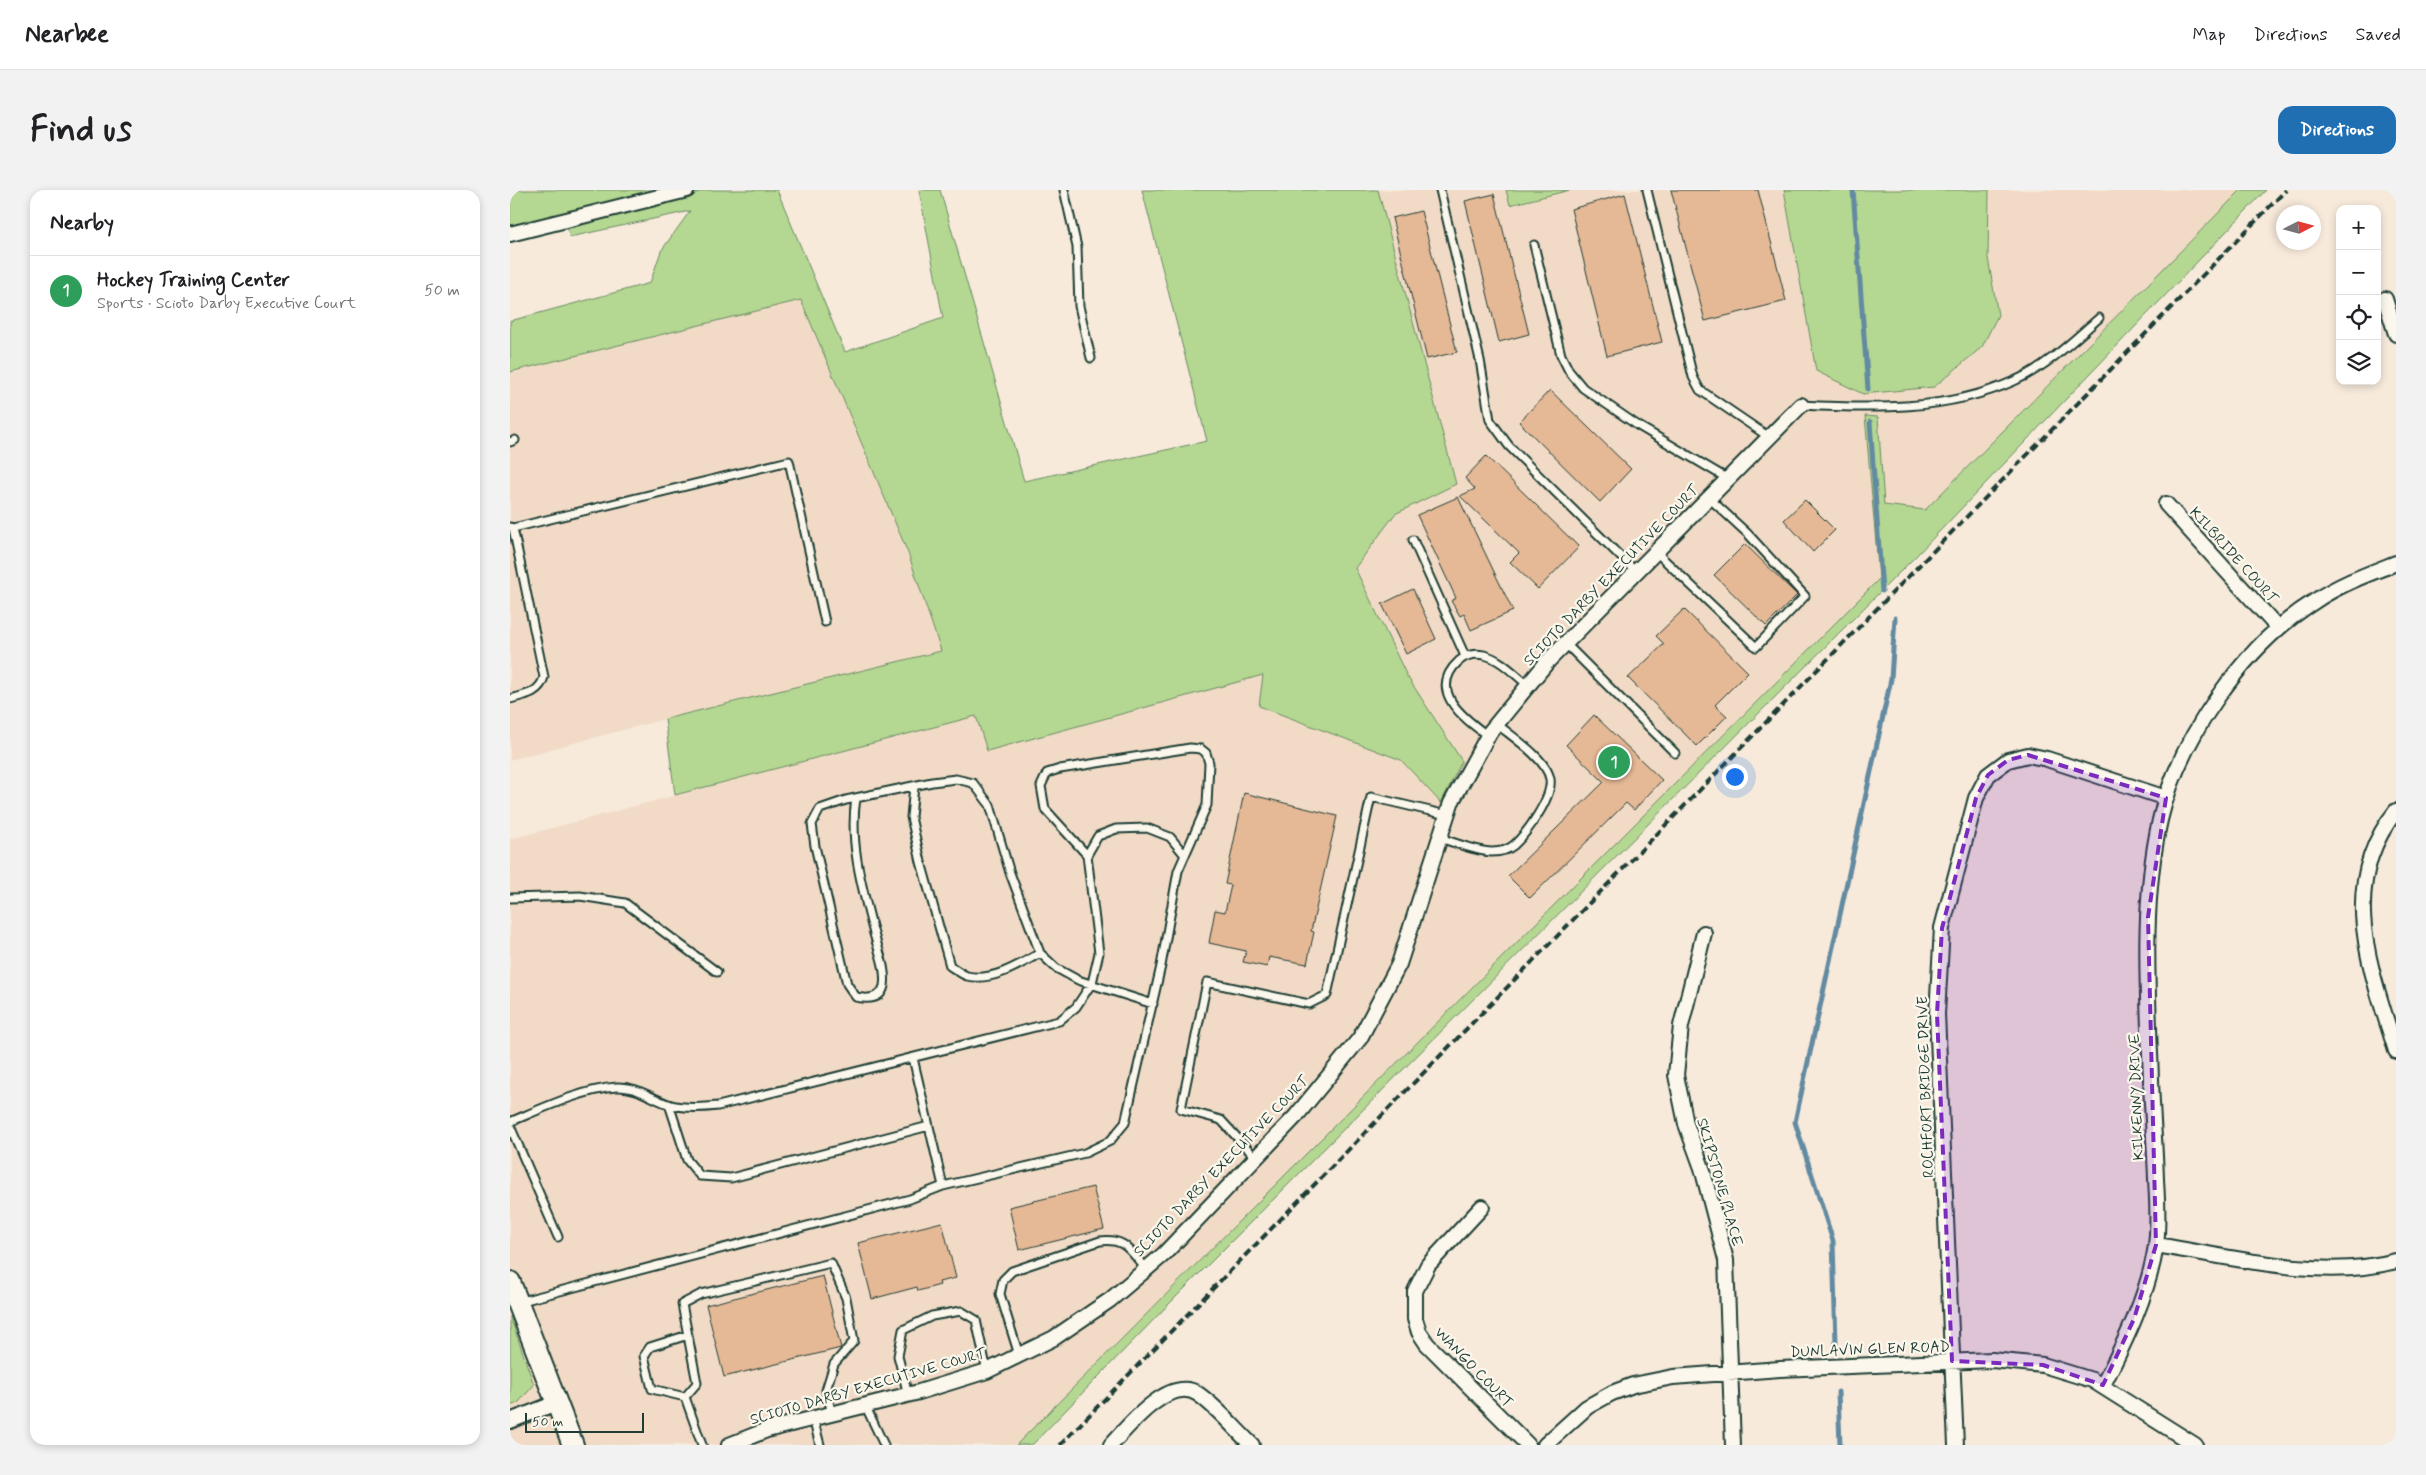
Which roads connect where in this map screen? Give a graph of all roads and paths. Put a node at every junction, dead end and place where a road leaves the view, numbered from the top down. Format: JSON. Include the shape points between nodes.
{"nodes":[{"id":1,"x":687,"y":190,"type":"edge"},
{"id":2,"x":1064,"y":190,"type":"edge"},
{"id":3,"x":1440,"y":190,"type":"edge"},
{"id":4,"x":1647,"y":190,"type":"edge"},
{"id":5,"x":510,"y":234,"type":"edge"},
{"id":6,"x":1534,"y":244,"type":"dead end"},
{"id":7,"x":2385,"y":298,"type":"dead end"},
{"id":8,"x":2099,"y":318,"type":"dead end"},
{"id":9,"x":2396,"y":334,"type":"edge"},
{"id":10,"x":1091,"y":358,"type":"dead end"},
{"id":11,"x":1801,"y":405,"type":"joint"},
{"id":12,"x":1769,"y":437,"type":"junction"},
{"id":13,"x":1728,"y":479,"type":"junction"},
{"id":14,"x":1709,"y":498,"type":"junction"},
{"id":15,"x":2166,"y":504,"type":"dead end"},
{"id":16,"x":511,"y":527,"type":"edge"},
{"id":17,"x":1413,"y":540,"type":"dead end"},
{"id":18,"x":1656,"y":552,"type":"junction"},
{"id":19,"x":2396,"y":563,"type":"edge"},
{"id":20,"x":1636,"y":572,"type":"junction"},
{"id":21,"x":825,"y":622,"type":"dead end"},
{"id":22,"x":2278,"y":628,"type":"junction"},
{"id":23,"x":1565,"y":643,"type":"junction"},
{"id":24,"x":1465,"y":656,"type":"junction"},
{"id":25,"x":1528,"y":685,"type":"junction"},
{"id":26,"x":510,"y":699,"type":"edge"},
{"id":27,"x":1496,"y":724,"type":"junction"},
{"id":28,"x":1488,"y":736,"type":"junction"},
{"id":29,"x":1675,"y":753,"type":"dead end"},
{"id":30,"x":914,"y":786,"type":"junction"},
{"id":31,"x":856,"y":798,"type":"junction"},
{"id":32,"x":2166,"y":798,"type":"junction"},
{"id":33,"x":2396,"y":811,"type":"edge"},
{"id":34,"x":1447,"y":815,"type":"junction"},
{"id":35,"x":1440,"y":838,"type":"junction"},
{"id":36,"x":1184,"y":854,"type":"junction"},
{"id":37,"x":1088,"y":855,"type":"junction"},
{"id":38,"x":510,"y":898,"type":"edge"},
{"id":39,"x":1704,"y":933,"type":"dead end"},
{"id":40,"x":1040,"y":953,"type":"junction"},
{"id":41,"x":717,"y":972,"type":"dead end"},
{"id":42,"x":1092,"y":983,"type":"junction"},
{"id":43,"x":1153,"y":1004,"type":"junction"},
{"id":44,"x":2396,"y":1050,"type":"edge"},
{"id":45,"x":914,"y":1058,"type":"junction"},
{"id":46,"x":668,"y":1104,"type":"junction"},
{"id":47,"x":510,"y":1122,"type":"edge"},
{"id":48,"x":510,"y":1126,"type":"edge"},
{"id":49,"x":930,"y":1126,"type":"junction"},
{"id":50,"x":1256,"y":1158,"type":"junction"},
{"id":51,"x":943,"y":1186,"type":"junction"},
{"id":52,"x":1482,"y":1207,"type":"dead end"},
{"id":53,"x":558,"y":1237,"type":"dead end"},
{"id":54,"x":2156,"y":1245,"type":"junction"},
{"id":55,"x":2396,"y":1262,"type":"edge"},
{"id":56,"x":1146,"y":1269,"type":"junction"},
{"id":57,"x":510,"y":1282,"type":"edge"},
{"id":58,"x":518,"y":1302,"type":"junction"},
{"id":59,"x":688,"y":1335,"type":"junction"},
{"id":60,"x":1019,"y":1355,"type":"junction"},
{"id":61,"x":1952,"y":1361,"type":"junction"},
{"id":62,"x":987,"y":1371,"type":"junction"},
{"id":63,"x":1730,"y":1372,"type":"junction"},
{"id":64,"x":2103,"y":1386,"type":"junction"},
{"id":65,"x":908,"y":1395,"type":"junction"},
{"id":66,"x":685,"y":1397,"type":"junction"},
{"id":67,"x":556,"y":1403,"type":"junction"},
{"id":68,"x":865,"y":1405,"type":"junction"},
{"id":69,"x":832,"y":1414,"type":"junction"},
{"id":70,"x":813,"y":1418,"type":"junction"},
{"id":71,"x":510,"y":1421,"type":"edge"},
{"id":72,"x":573,"y":1445,"type":"edge"},
{"id":73,"x":702,"y":1445,"type":"edge"},
{"id":74,"x":729,"y":1445,"type":"edge"},
{"id":75,"x":820,"y":1445,"type":"edge"},
{"id":76,"x":884,"y":1445,"type":"edge"},
{"id":77,"x":1111,"y":1445,"type":"edge"},
{"id":78,"x":1252,"y":1445,"type":"edge"},
{"id":79,"x":1528,"y":1445,"type":"edge"},
{"id":80,"x":1545,"y":1445,"type":"edge"},
{"id":81,"x":1733,"y":1445,"type":"edge"},
{"id":82,"x":1956,"y":1445,"type":"edge"},
{"id":83,"x":2195,"y":1445,"type":"edge"}],
"edges":[{"from":1,"to":5,"type":"street"},
{"from":2,"to":10,"type":"lane","via":[[1077,247],[1079,306]]},
{"from":3,"to":20,"type":"lane","via":[[1480,360],[1490,420],[1509,446]]},
{"from":4,"to":12,"type":"lane","via":[[1693,377],[1700,390]]},
{"from":6,"to":13,"type":"lane","via":[[1562,355],[1569,371],[1583,388],[1637,425]]},
{"from":7,"to":9,"type":"street"},
{"from":8,"to":11,"type":"lane","via":[[2060,353],[2016,381],[1971,397],[1918,406]]},
{"from":11,"to":12,"type":"street","name":"SCIOTO DARBY EXECUTIVE COURT"},
{"from":12,"to":13,"type":"street","name":"SCIOTO DARBY EXECUTIVE COURT"},
{"from":13,"to":14,"type":"street","name":"SCIOTO DARBY EXECUTIVE COURT"},
{"from":14,"to":18,"type":"street","name":"SCIOTO DARBY EXECUTIVE COURT"},
{"from":14,"to":18,"type":"lane","via":[[1748,534],[1805,596],[1756,647]]},
{"from":15,"to":22,"type":"street","name":"KILBRIDE COURT"},
{"from":16,"to":21,"type":"lane","via":[[788,461]]},
{"from":16,"to":26,"type":"lane","via":[[544,677],[536,690]]},
{"from":17,"to":24,"type":"lane"},
{"from":18,"to":20,"type":"street","name":"SCIOTO DARBY EXECUTIVE COURT"},
{"from":19,"to":22,"type":"street","name":"KILKENNY DRIVE","via":[[2314,601]]},
{"from":20,"to":23,"type":"street","name":"SCIOTO DARBY EXECUTIVE COURT"},
{"from":22,"to":32,"type":"street","name":"KILKENNY DRIVE","via":[[2227,686],[2198,728]]},
{"from":23,"to":25,"type":"street","name":"SCIOTO DARBY EXECUTIVE COURT"},
{"from":23,"to":29,"type":"lane"},
{"from":24,"to":25,"type":"lane","via":[[1482,654],[1496,659]]},
{"from":24,"to":28,"type":"lane","via":[[1447,679],[1450,700],[1460,715]]},
{"from":25,"to":27,"type":"street","name":"SCIOTO DARBY EXECUTIVE COURT"},
{"from":27,"to":28,"type":"street","name":"SCIOTO DARBY EXECUTIVE COURT"},
{"from":27,"to":35,"type":"lane","via":[[1544,765],[1550,778],[1540,812],[1513,845],[1504,850],[1493,852]]},
{"from":28,"to":34,"type":"street","name":"SCIOTO DARBY EXECUTIVE COURT"},
{"from":30,"to":31,"type":"lane"},
{"from":30,"to":40,"type":"lane","via":[[956,778],[973,783],[990,805],[1010,873]]},
{"from":30,"to":40,"type":"lane","via":[[911,818],[950,966],[967,976],[988,976],[1015,967]]},
{"from":31,"to":31,"type":"lane","via":[[853,842],[884,970],[884,987],[868,1000],[856,997],[847,984],[812,824],[820,809]]},
{"from":32,"to":54,"type":"street","name":"KILKENNY DRIVE","via":[[2153,866],[2148,917],[2158,1216]]},
{"from":32,"to":61,"type":"street","name":"ROCHFORT BRIDGE DRIVE","via":[[2048,759],[2028,756],[2008,760],[1988,775],[1976,798],[1942,928],[1937,1014]]},
{"from":33,"to":44,"type":"street","via":[[2369,858],[2362,886],[2363,926],[2370,965]]},
{"from":34,"to":35,"type":"street","name":"SCIOTO DARBY EXECUTIVE COURT"},
{"from":34,"to":50,"type":"lane","via":[[1371,797],[1327,995],[1308,1004],[1206,982],[1181,1109],[1221,1120]]},
{"from":35,"to":50,"type":"street","name":"SCIOTO DARBY EXECUTIVE COURT","via":[[1399,964],[1360,1038],[1296,1116]]},
{"from":36,"to":37,"type":"lane","via":[[1170,837],[1147,828],[1116,829],[1098,836]]},
{"from":36,"to":37,"type":"lane","via":[[1207,805],[1209,763],[1201,749],[1190,748],[1047,773],[1041,786],[1045,809]]},
{"from":36,"to":43,"type":"lane"},
{"from":37,"to":42,"type":"lane","via":[[1099,953]]},
{"from":38,"to":41,"type":"lane","via":[[580,896],[625,902]]},
{"from":39,"to":63,"type":"street","name":"SKIPSTONE PLACE","via":[[1681,1026],[1676,1075],[1686,1124],[1702,1168],[1726,1260]]},
{"from":40,"to":42,"type":"lane","via":[[1056,968],[1078,980]]},
{"from":42,"to":43,"type":"lane"},
{"from":42,"to":45,"type":"lane","via":[[1076,1007],[1059,1021]]},
{"from":43,"to":51,"type":"lane","via":[[1126,1123],[1110,1141],[1085,1153]]},
{"from":45,"to":46,"type":"lane","via":[[718,1106],[694,1108]]},
{"from":45,"to":49,"type":"lane"},
{"from":46,"to":47,"type":"lane","via":[[640,1091],[618,1087],[588,1093]]},
{"from":46,"to":49,"type":"lane","via":[[687,1160],[700,1176],[731,1178]]},
{"from":48,"to":53,"type":"lane"},
{"from":49,"to":51,"type":"lane"},
{"from":50,"to":56,"type":"street","name":"SCIOTO DARBY EXECUTIVE COURT"},
{"from":51,"to":58,"type":"lane","via":[[910,1199]]},
{"from":52,"to":79,"type":"street","name":"WANGO COURT","via":[[1422,1274],[1415,1291],[1414,1319],[1426,1344]]},
{"from":54,"to":55,"type":"street","via":[[2309,1267],[2359,1268]]},
{"from":54,"to":64,"type":"street","name":"KILKENNY DRIVE","via":[[2134,1319]]},
{"from":56,"to":60,"type":"street","name":"SCIOTO DARBY EXECUTIVE COURT","via":[[1078,1322]]},
{"from":56,"to":60,"type":"lane","via":[[1123,1242],[1114,1240],[1012,1271],[1003,1280],[1000,1294]]},
{"from":57,"to":58,"type":"main road"},
{"from":58,"to":67,"type":"main road"},
{"from":59,"to":66,"type":"lane","via":[[696,1383]]},
{"from":59,"to":66,"type":"lane","via":[[650,1347],[644,1356],[652,1389]]},
{"from":59,"to":69,"type":"lane","via":[[682,1304],[701,1294],[831,1263],[846,1298],[854,1341],[834,1364],[831,1373],[826,1390]]},
{"from":60,"to":62,"type":"street","name":"SCIOTO DARBY EXECUTIVE COURT"},
{"from":61,"to":63,"type":"street","name":"DUNLAVIN GLEN ROAD"},
{"from":61,"to":64,"type":"street","name":"DUNLAVIN GLEN ROAD","via":[[2043,1364]]},
{"from":61,"to":82,"type":"street","name":"ROCHFORT BRIDGE DRIVE"},
{"from":62,"to":65,"type":"street","name":"SCIOTO DARBY EXECUTIVE COURT"},
{"from":62,"to":65,"type":"lane","via":[[976,1320],[961,1311],[932,1316],[902,1330],[898,1356]]},
{"from":63,"to":80,"type":"street","name":"DUNLAVIN GLEN ROAD","via":[[1673,1377],[1612,1393],[1587,1407]]},
{"from":63,"to":81,"type":"street","name":"SKIPSTONE PLACE"},
{"from":64,"to":83,"type":"street","name":"DUNLAVIN GLEN ROAD"},
{"from":65,"to":68,"type":"street","name":"SCIOTO DARBY EXECUTIVE COURT"},
{"from":66,"to":73,"type":"lane"},
{"from":67,"to":71,"type":"street"},
{"from":67,"to":72,"type":"main road"},
{"from":68,"to":69,"type":"street","name":"SCIOTO DARBY EXECUTIVE COURT"},
{"from":68,"to":76,"type":"lane"},
{"from":69,"to":70,"type":"street","name":"SCIOTO DARBY EXECUTIVE COURT"},
{"from":70,"to":74,"type":"street","name":"SCIOTO DARBY EXECUTIVE COURT","via":[[767,1430]]},
{"from":70,"to":75,"type":"lane"},
{"from":77,"to":78,"type":"street","via":[[1157,1400],[1169,1392],[1183,1389],[1197,1393]]}]}
